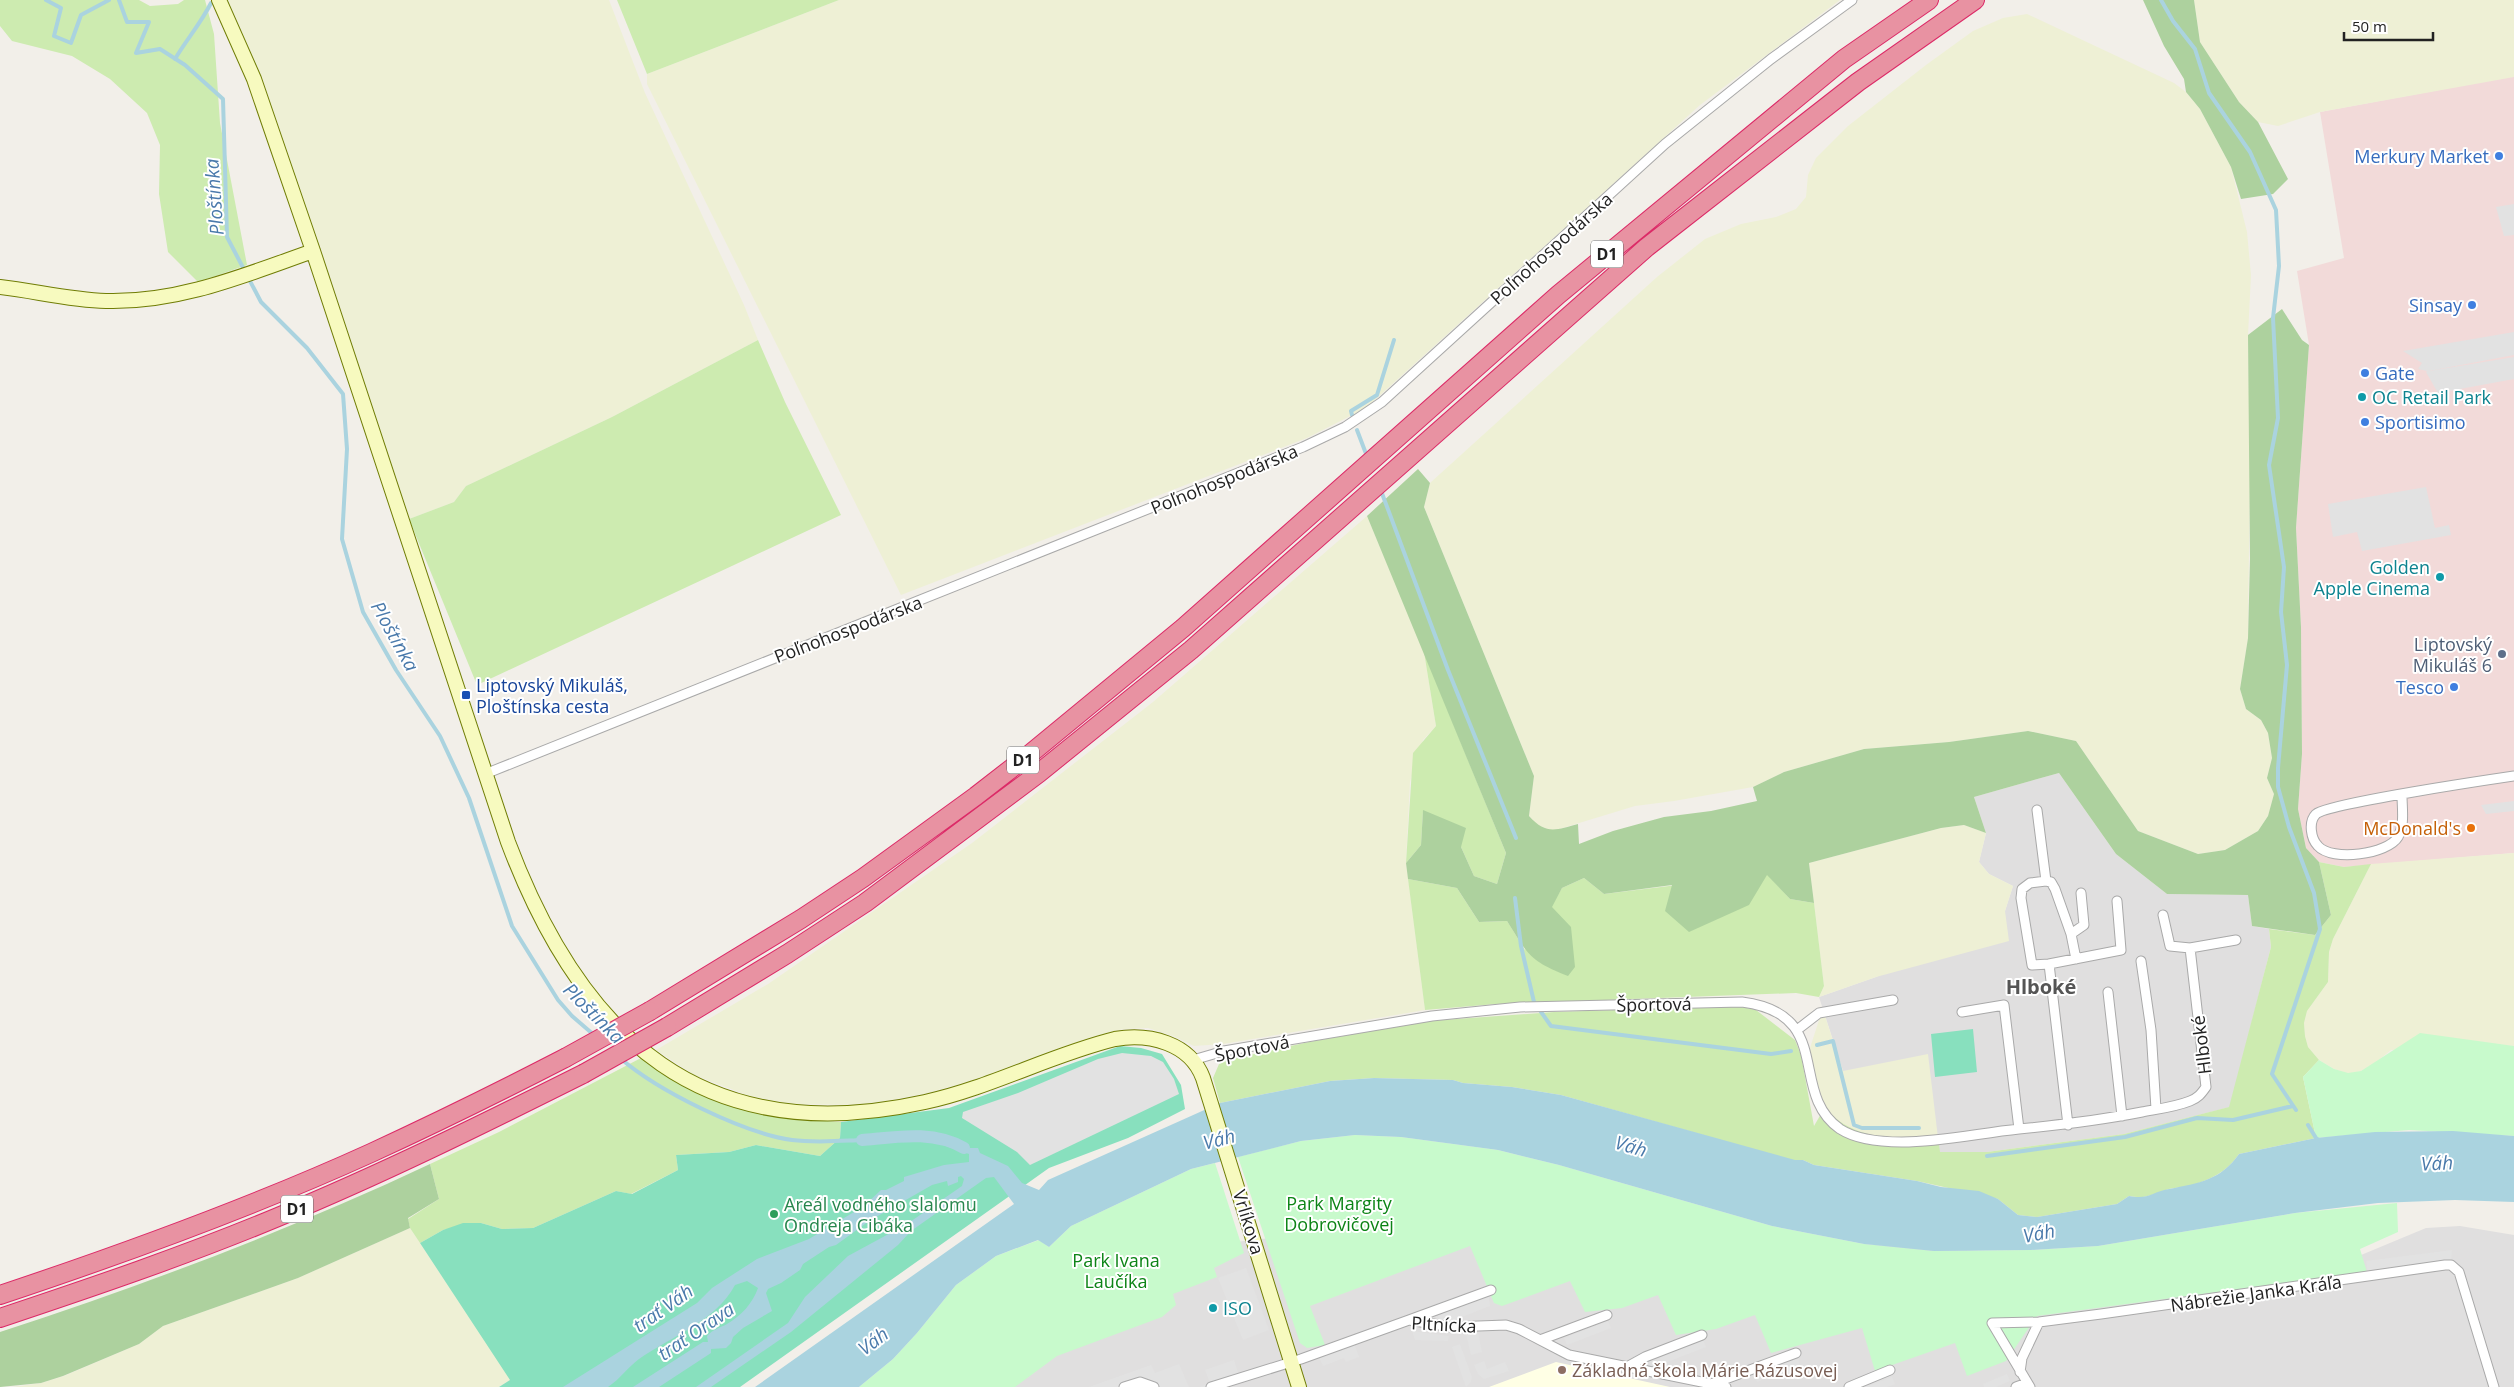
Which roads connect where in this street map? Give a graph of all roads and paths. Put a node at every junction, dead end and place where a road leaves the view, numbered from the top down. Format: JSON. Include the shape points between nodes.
{"nodes":[{"id":1,"x":219,"y":0,"type":"edge"},
{"id":2,"x":1852,"y":0,"type":"edge"},
{"id":3,"x":1929,"y":0,"type":"edge"},
{"id":4,"x":1975,"y":0,"type":"edge"},
{"id":5,"x":313,"y":251,"type":"junction"},
{"id":6,"x":0,"y":287,"type":"edge"},
{"id":7,"x":486,"y":774,"type":"junction"},
{"id":8,"x":2514,"y":776,"type":"edge"},
{"id":9,"x":2402,"y":795,"type":"junction"},
{"id":10,"x":2036,"y":810,"type":"dead end"},
{"id":11,"x":2046,"y":881,"type":"junction"},
{"id":12,"x":2081,"y":893,"type":"dead end"},
{"id":13,"x":2117,"y":901,"type":"dead end"},
{"id":14,"x":2162,"y":915,"type":"dead end"},
{"id":15,"x":2071,"y":934,"type":"junction"},
{"id":16,"x":2236,"y":940,"type":"dead end"},
{"id":17,"x":2190,"y":948,"type":"junction"},
{"id":18,"x":2076,"y":959,"type":"junction"},
{"id":19,"x":2141,"y":961,"type":"dead end"},
{"id":20,"x":2049,"y":964,"type":"junction"},
{"id":21,"x":2108,"y":992,"type":"dead end"},
{"id":22,"x":1893,"y":1000,"type":"dead end"},
{"id":23,"x":1962,"y":1012,"type":"dead end"},
{"id":24,"x":1797,"y":1030,"type":"junction"},
{"id":25,"x":1193,"y":1060,"type":"junction"},
{"id":26,"x":2156,"y":1109,"type":"junction"},
{"id":27,"x":2122,"y":1116,"type":"junction"},
{"id":28,"x":2068,"y":1125,"type":"junction"},
{"id":29,"x":2039,"y":1128,"type":"joint"},
{"id":30,"x":2020,"y":1129,"type":"junction"},
{"id":31,"x":1491,"y":1290,"type":"dead end"},
{"id":32,"x":0,"y":1295,"type":"edge"},
{"id":33,"x":1607,"y":1315,"type":"dead end"},
{"id":34,"x":0,"y":1318,"type":"edge"},
{"id":35,"x":1409,"y":1320,"type":"junction"},
{"id":36,"x":2039,"y":1322,"type":"junction"},
{"id":37,"x":1702,"y":1335,"type":"dead end"},
{"id":38,"x":1540,"y":1340,"type":"junction"},
{"id":39,"x":1796,"y":1353,"type":"dead end"},
{"id":40,"x":1292,"y":1362,"type":"junction"},
{"id":41,"x":1625,"y":1368,"type":"junction"},
{"id":42,"x":1890,"y":1370,"type":"dead end"},
{"id":43,"x":2020,"y":1372,"type":"junction"},
{"id":44,"x":1712,"y":1384,"type":"junction"},
{"id":45,"x":2029,"y":1385,"type":"edge"},
{"id":46,"x":1124,"y":1387,"type":"edge"},
{"id":47,"x":1154,"y":1387,"type":"edge"},
{"id":48,"x":1211,"y":1387,"type":"edge"},
{"id":49,"x":1300,"y":1387,"type":"edge"},
{"id":50,"x":1726,"y":1387,"type":"edge"},
{"id":51,"x":1849,"y":1387,"type":"edge"},
{"id":52,"x":2016,"y":1387,"type":"edge"},
{"id":53,"x":2494,"y":1387,"type":"edge"}],
"edges":[{"from":1,"to":5,"type":"street","via":[[254,79]]},
{"from":2,"to":7,"type":"street","name":"Poľnohospodárska","via":[[1701,114],[1382,402],[1345,427],[1302,448]]},
{"from":3,"to":32,"type":"highway","number":"D1","bridge":true,"via":[[1844,58],[1558,295],[1183,628],[976,796],[801,919],[650,1011],[565,1058],[370,1154],[162,1239]]},
{"from":4,"to":34,"type":"highway","number":"D1","bridge":true,"via":[[1858,82],[1647,247],[1191,650],[990,812],[865,903],[667,1027],[583,1074],[380,1172],[277,1218],[171,1259]]},
{"from":5,"to":6,"type":"street","via":[[178,295],[126,301],[82,299]]},
{"from":5,"to":7,"type":"street"},
{"from":7,"to":25,"type":"street","via":[[530,898],[571,973],[603,1013],[632,1042],[669,1069],[712,1092],[774,1109],[844,1114],[891,1109],[944,1097],[1099,1043],[1128,1037],[1159,1041]]},
{"from":8,"to":9,"type":"street"},
{"from":9,"to":9,"type":"street","via":[[2318,813],[2311,828],[2317,846],[2341,855],[2371,851],[2391,844],[2401,830]]},
{"from":10,"to":11,"type":"street"},
{"from":11,"to":15,"type":"street","via":[[2051,882],[2055,889]]},
{"from":11,"to":20,"type":"street","via":[[2030,883],[2022,889],[2021,898],[2032,965]]},
{"from":12,"to":15,"type":"street","via":[[2084,925]]},
{"from":13,"to":18,"type":"street","via":[[2121,950]]},
{"from":14,"to":17,"type":"street","via":[[2170,946]]},
{"from":15,"to":18,"type":"street"},
{"from":16,"to":17,"type":"street"},
{"from":17,"to":26,"type":"street","name":"Hlboké","via":[[2206,1086],[2199,1097]]},
{"from":18,"to":20,"type":"street"},
{"from":19,"to":26,"type":"street","via":[[2151,1030]]},
{"from":20,"to":28,"type":"street"},
{"from":21,"to":27,"type":"street"},
{"from":22,"to":24,"type":"street","via":[[1819,1013]]},
{"from":23,"to":30,"type":"street","via":[[2004,1005]]},
{"from":24,"to":25,"type":"street","name":"Športová","via":[[1779,1013],[1742,1002],[1520,1007],[1432,1016]]},
{"from":24,"to":30,"type":"street","name":"Športová","via":[[1808,1054],[1815,1095],[1829,1119],[1841,1130],[1869,1140],[1903,1142]]},
{"from":25,"to":40,"type":"street","name":"Vrlíkova","via":[[1200,1071],[1240,1191]]},
{"from":26,"to":27,"type":"street","name":"Hlboké"},
{"from":27,"to":28,"type":"street","name":"Hlboké"},
{"from":28,"to":29,"type":"street","name":"Hlboké"},
{"from":29,"to":30,"type":"street","name":"Športová"},
{"from":31,"to":35,"type":"street"},
{"from":33,"to":38,"type":"street"},
{"from":35,"to":38,"type":"street","name":"Pltnícka","via":[[1451,1327],[1506,1325],[1519,1328]]},
{"from":35,"to":40,"type":"street","name":"Pltnícka"},
{"from":36,"to":43,"type":"street","via":[[2022,1358]]},
{"from":36,"to":43,"type":"street","name":"Nábrežie Janka Kráľa","via":[[1992,1323]]},
{"from":36,"to":53,"type":"street","name":"Nábrežie Janka Kráľa","via":[[2451,1265],[2463,1282]]},
{"from":37,"to":41,"type":"street"},
{"from":38,"to":41,"type":"street","name":"Pltnícka","via":[[1569,1355]]},
{"from":39,"to":44,"type":"street"},
{"from":40,"to":48,"type":"street","name":"Pltnícka"},
{"from":40,"to":49,"type":"street","name":"Vrlíkova"},
{"from":41,"to":44,"type":"street","name":"Pltnícka"},
{"from":42,"to":51,"type":"street"},
{"from":43,"to":45,"type":"street"},
{"from":44,"to":50,"type":"street","name":"Pltnícka"},
{"from":45,"to":52,"type":"street"},
{"from":46,"to":47,"type":"street","via":[[1140,1382]]}]}
